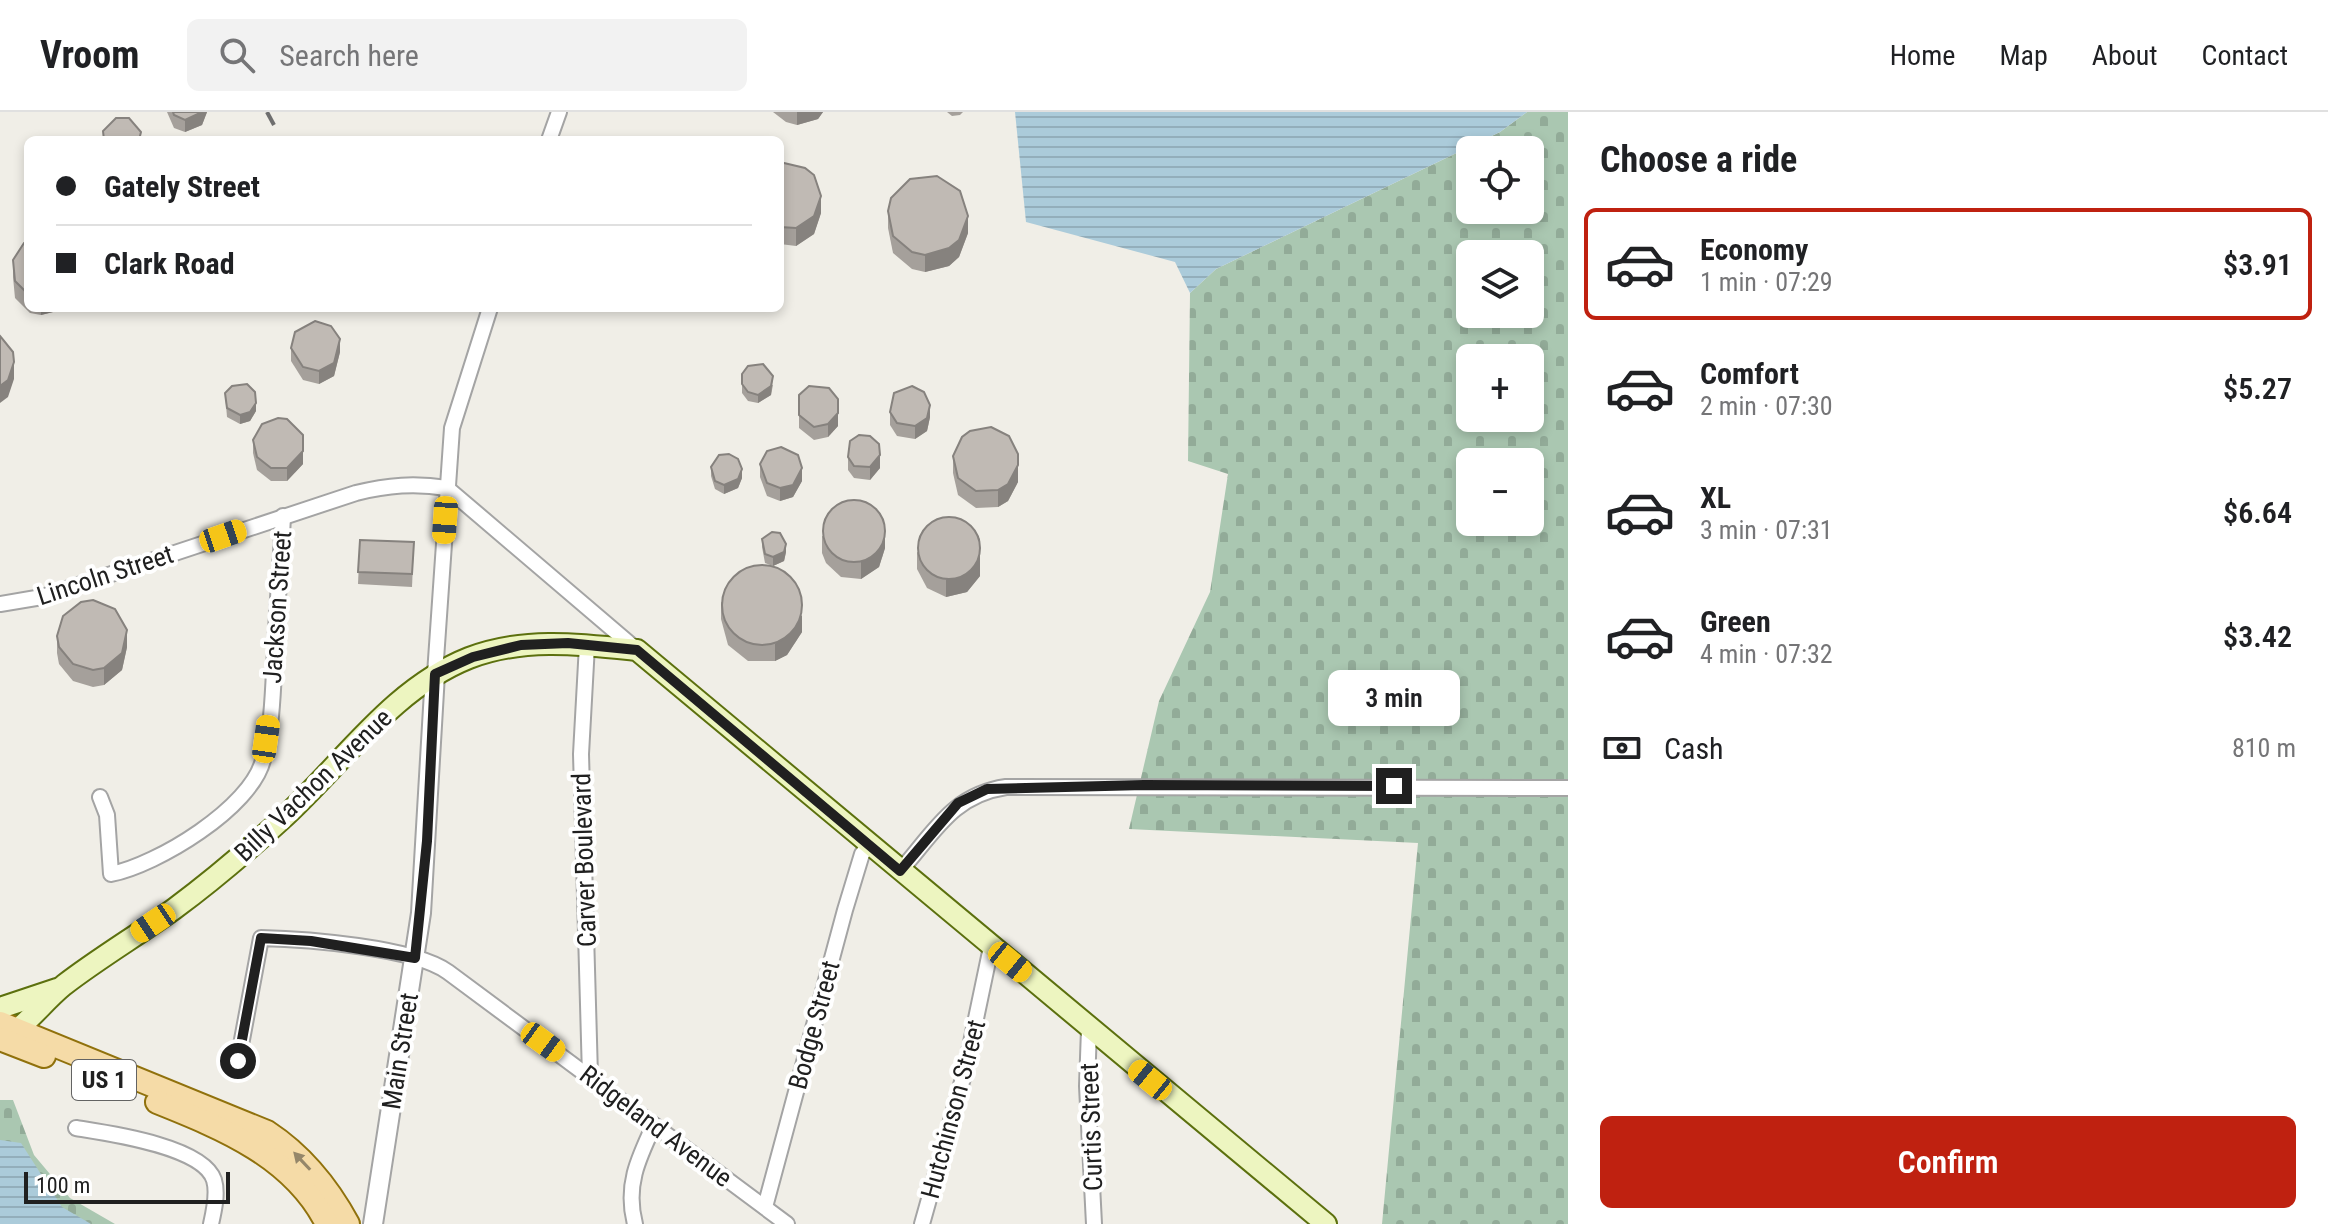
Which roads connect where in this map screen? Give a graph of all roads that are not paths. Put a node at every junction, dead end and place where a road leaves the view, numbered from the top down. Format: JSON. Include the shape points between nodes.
{"nodes":[{"id":1,"x":559,"y":112,"type":"edge"},
{"id":2,"x":550,"y":136,"type":"edge"},
{"id":3,"x":489,"y":312,"type":"edge"},
{"id":4,"x":447,"y":488,"type":"junction"},
{"id":5,"x":283,"y":516,"type":"junction"},
{"id":6,"x":0,"y":604,"type":"edge"},
{"id":7,"x":587,"y":645,"type":"junction"},
{"id":8,"x":637,"y":650,"type":"junction"},
{"id":9,"x":435,"y":674,"type":"junction"},
{"id":10,"x":1568,"y":788,"type":"edge"},
{"id":11,"x":100,"y":797,"type":"dead end"},
{"id":12,"x":869,"y":845,"type":"junction"},
{"id":13,"x":900,"y":871,"type":"junction"},
{"id":14,"x":991,"y":947,"type":"junction"},
{"id":15,"x":415,"y":958,"type":"junction"},
{"id":16,"x":61,"y":988,"type":"junction"},
{"id":17,"x":0,"y":1008,"type":"edge"},
{"id":18,"x":1089,"y":1029,"type":"junction"},
{"id":19,"x":5,"y":1033,"type":"edge"},
{"id":20,"x":238,"y":1061,"type":"dead end"},
{"id":21,"x":590,"y":1076,"type":"junction"},
{"id":22,"x":654,"y":1125,"type":"junction"},
{"id":23,"x":76,"y":1128,"type":"dead end"},
{"id":24,"x":765,"y":1207,"type":"junction"},
{"id":25,"x":211,"y":1224,"type":"edge"},
{"id":26,"x":327,"y":1224,"type":"edge"},
{"id":27,"x":348,"y":1224,"type":"edge"},
{"id":28,"x":373,"y":1224,"type":"edge"},
{"id":29,"x":635,"y":1224,"type":"edge"},
{"id":30,"x":787,"y":1224,"type":"edge"},
{"id":31,"x":922,"y":1224,"type":"edge"},
{"id":32,"x":1094,"y":1224,"type":"edge"},
{"id":33,"x":1326,"y":1224,"type":"edge"}],
"edges":[{"from":1,"to":2,"type":"street"},
{"from":3,"to":4,"type":"street","name":"Main Street","via":[[456,408]]},
{"from":4,"to":5,"type":"street","name":"Lincoln Street","via":[[384,486]]},
{"from":4,"to":8,"type":"street"},
{"from":4,"to":9,"type":"street","name":"Main Street"},
{"from":5,"to":6,"type":"street","name":"Lincoln Street","via":[[42,597]]},
{"from":5,"to":11,"type":"street","name":"Jackson Street","via":[[263,763],[240,794],[192,837],[142,866],[111,874],[107,815]]},
{"from":7,"to":8,"type":"main road","name":"Billy Vachon Avenue"},
{"from":7,"to":9,"type":"main road","name":"Billy Vachon Avenue","via":[[521,645]]},
{"from":7,"to":21,"type":"street","name":"Carver Boulevard","via":[[581,754]]},
{"from":8,"to":12,"type":"main road"},
{"from":9,"to":15,"type":"street","name":"Main Street"},
{"from":9,"to":16,"type":"main road","name":"Billy Vachon Avenue","via":[[394,706],[216,878]]},
{"from":10,"to":13,"type":"street","via":[[987,789],[958,803]]},
{"from":12,"to":13,"type":"main road"},
{"from":12,"to":24,"type":"street","name":"Bodge Street","via":[[845,910]]},
{"from":13,"to":14,"type":"main road"},
{"from":14,"to":18,"type":"main road"},
{"from":14,"to":31,"type":"street","name":"Hutchinson Street","via":[[965,1071]]},
{"from":15,"to":20,"type":"street","name":"Ridgeland Avenue","via":[[261,938]]},
{"from":15,"to":21,"type":"street","name":"Ridgeland Avenue","via":[[439,965]]},
{"from":15,"to":28,"type":"street","name":"Main Street"},
{"from":16,"to":17,"type":"main road","name":"Billy Vachon Avenue"},
{"from":16,"to":19,"type":"main road","name":"Billy Vachon Avenue"},
{"from":18,"to":32,"type":"street","name":"Curtis Street"},
{"from":18,"to":33,"type":"main road"},
{"from":19,"to":26,"type":"main road","number":"US 1","via":[[256,1148],[290,1174]]},
{"from":27,"to":19,"type":"main road","number":"US 1","one_way":true,"via":[[301,1159],[267,1132]]},
{"from":21,"to":22,"type":"street","name":"Ridgeland Avenue"},
{"from":22,"to":24,"type":"street","name":"Ridgeland Avenue"},
{"from":22,"to":29,"type":"street","via":[[632,1174]]},
{"from":23,"to":25,"type":"street","via":[[139,1139],[205,1166],[215,1194]]},
{"from":24,"to":30,"type":"street","name":"Ridgeland Avenue"}]}
